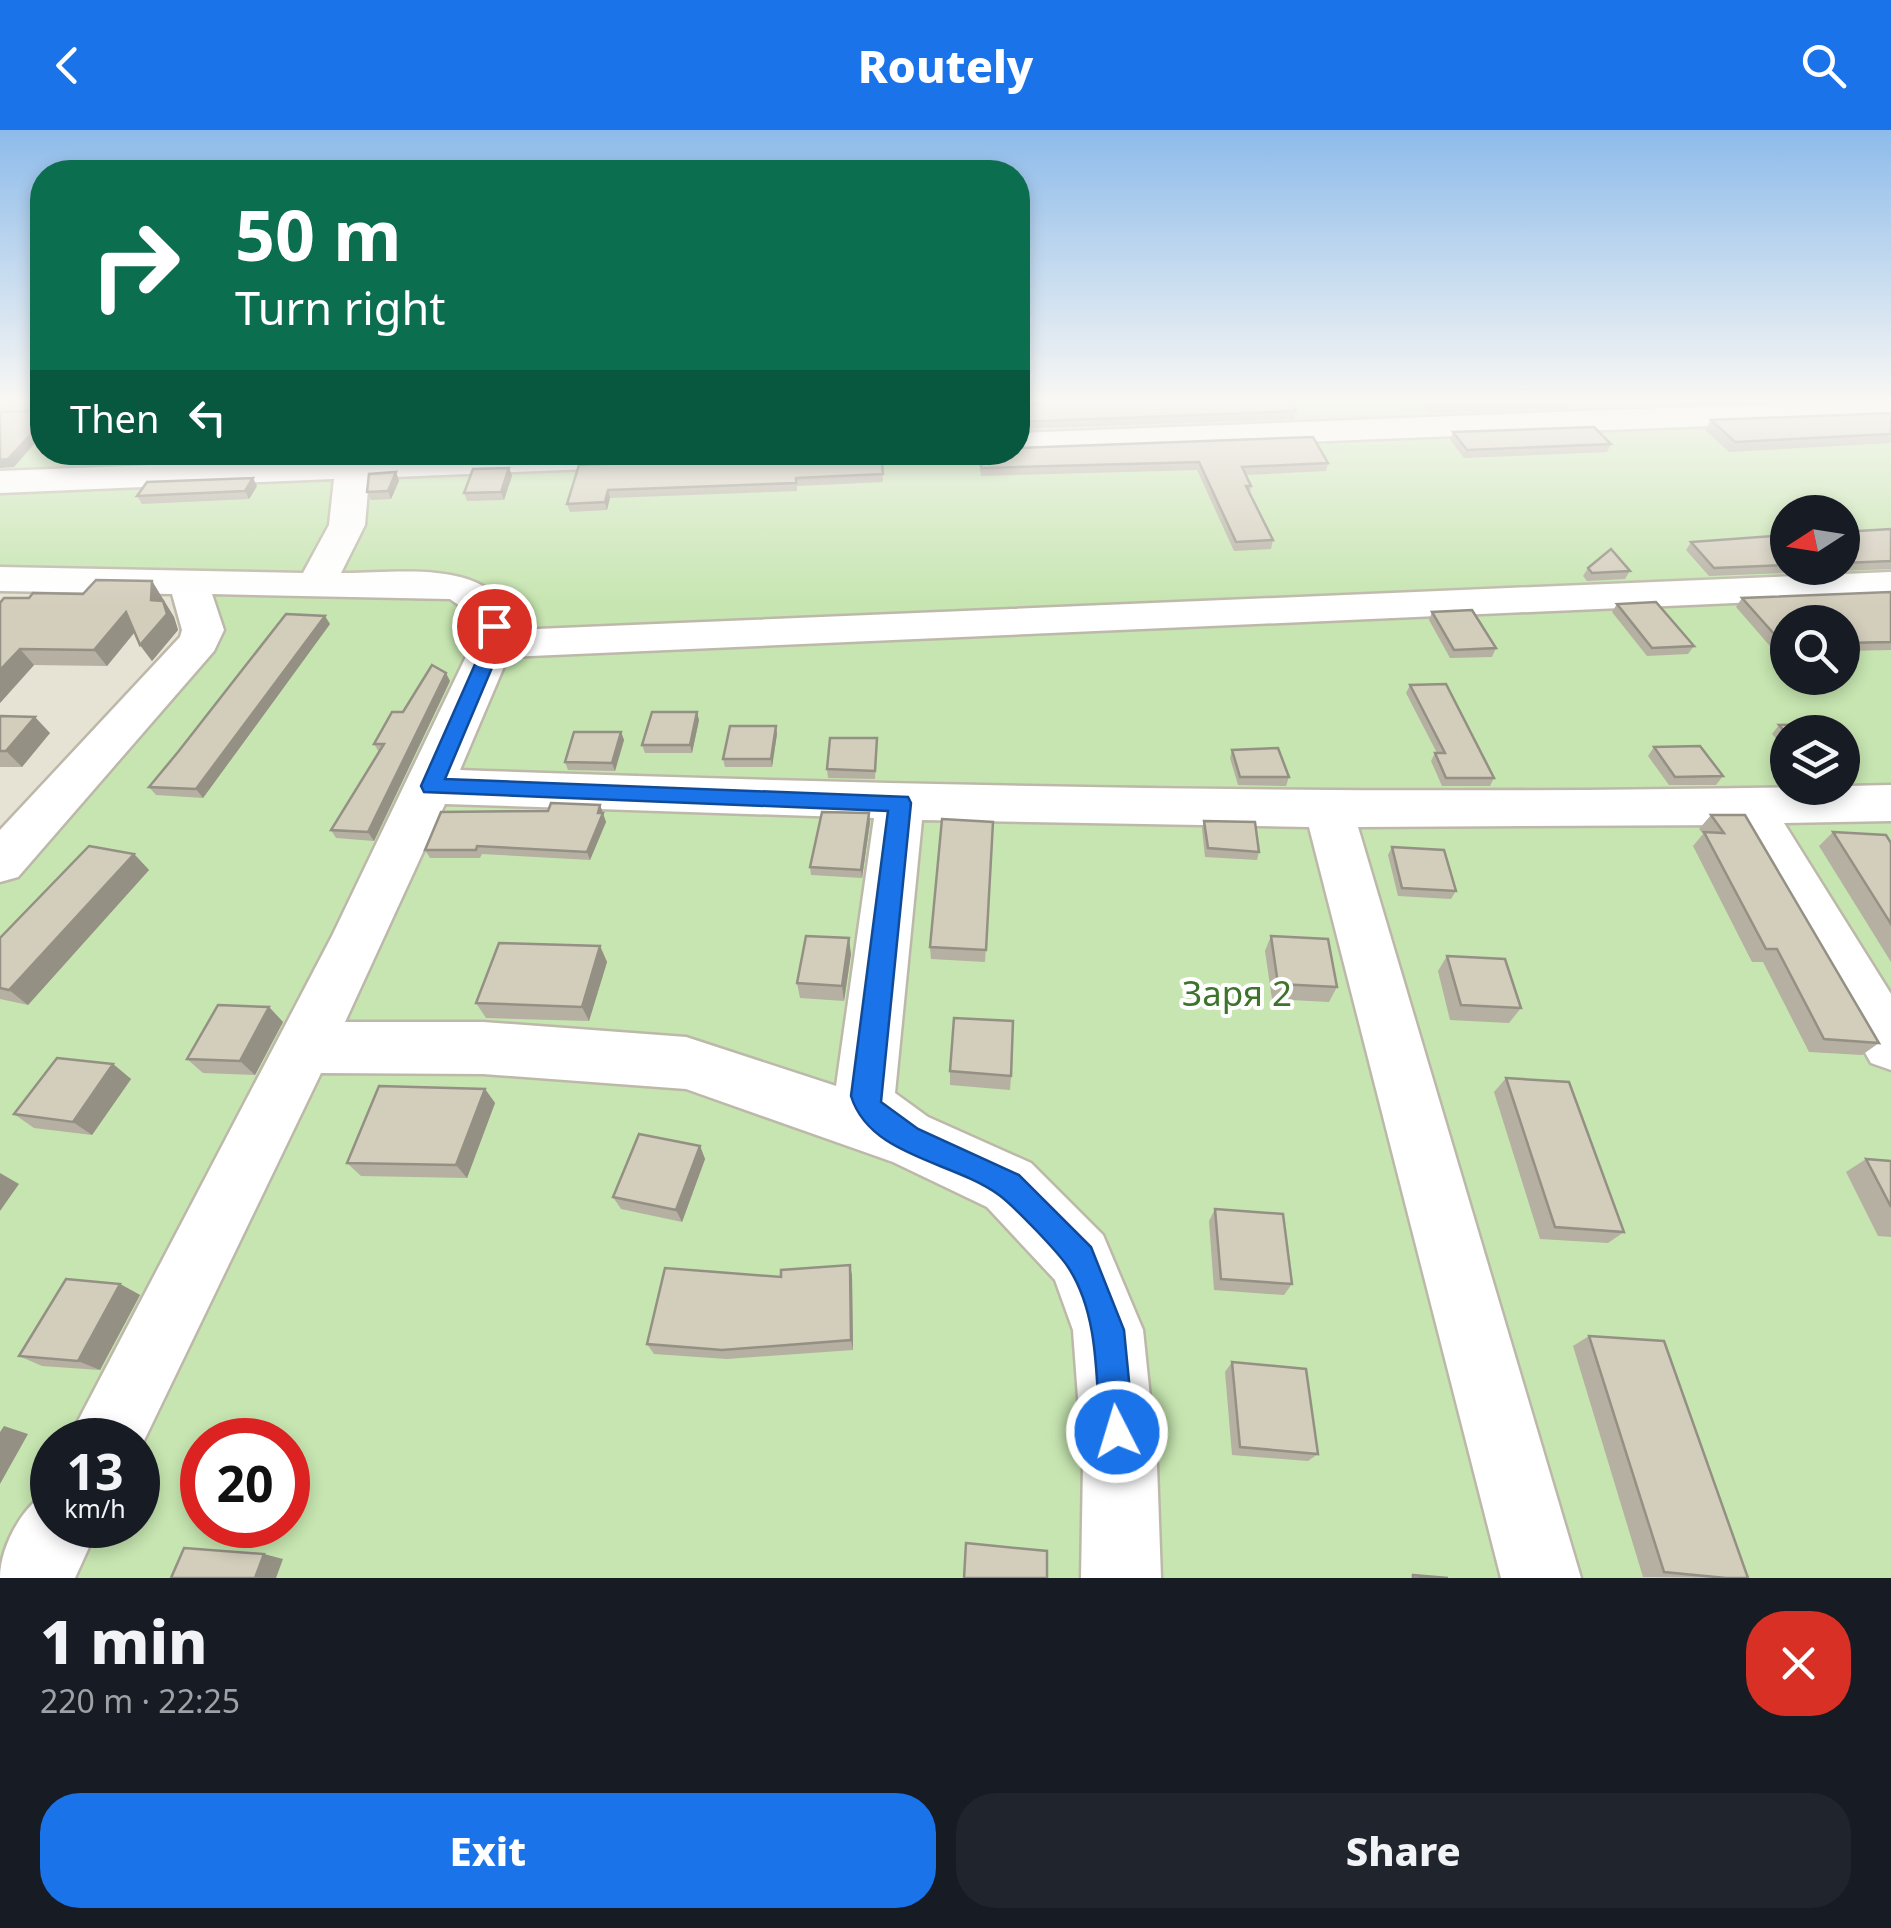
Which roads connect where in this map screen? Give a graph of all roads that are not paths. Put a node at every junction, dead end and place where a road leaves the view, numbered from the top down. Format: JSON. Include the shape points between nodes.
{"nodes":[{"id":1,"x":312,"y":470,"type":"edge"},
{"id":2,"x":352,"y":470,"type":"edge"},
{"id":3,"x":0,"y":482,"type":"edge"},
{"id":4,"x":0,"y":579,"type":"edge"},
{"id":5,"x":188,"y":580,"type":"junction"},
{"id":6,"x":316,"y":584,"type":"junction"},
{"id":7,"x":1891,"y":584,"type":"edge"},
{"id":8,"x":493,"y":644,"type":"junction"},
{"id":9,"x":432,"y":786,"type":"junction"},
{"id":10,"x":900,"y":803,"type":"junction"},
{"id":11,"x":1891,"y":803,"type":"edge"},
{"id":12,"x":1749,"y":808,"type":"junction"},
{"id":13,"x":1329,"y":811,"type":"junction"},
{"id":14,"x":0,"y":863,"type":"edge"},
{"id":15,"x":1891,"y":1045,"type":"edge"},
{"id":16,"x":308,"y":1047,"type":"junction"},
{"id":17,"x":908,"y":1138,"type":"junction"},
{"id":18,"x":116,"y":1418,"type":"edge"},
{"id":19,"x":49,"y":1548,"type":"edge"},
{"id":20,"x":34,"y":1578,"type":"edge"},
{"id":21,"x":1121,"y":1578,"type":"edge"},
{"id":22,"x":1541,"y":1578,"type":"edge"}],
"edges":[{"from":1,"to":3,"type":"lane"},
{"from":2,"to":6,"type":"lane","via":[[346,525]]},
{"from":4,"to":5,"type":"lane"},
{"from":5,"to":6,"type":"lane"},
{"from":5,"to":14,"type":"lane","via":[[203,630],[199,642]]},
{"from":6,"to":8,"type":"lane","via":[[456,586],[490,611]]},
{"from":7,"to":8,"type":"lane"},
{"from":8,"to":9,"type":"lane"},
{"from":9,"to":10,"type":"lane"},
{"from":9,"to":16,"type":"lane"},
{"from":10,"to":13,"type":"lane"},
{"from":10,"to":17,"type":"lane","via":[[865,1096],[879,1121]]},
{"from":11,"to":12,"type":"lane"},
{"from":12,"to":13,"type":"lane"},
{"from":12,"to":15,"type":"lane"},
{"from":13,"to":22,"type":"lane"},
{"from":16,"to":17,"type":"lane","via":[[483,1048],[686,1064]]},
{"from":16,"to":18,"type":"lane"},
{"from":17,"to":21,"type":"lane","via":[[1009,1185],[1080,1258],[1108,1330]]},
{"from":19,"to":20,"type":"lane"}]}
